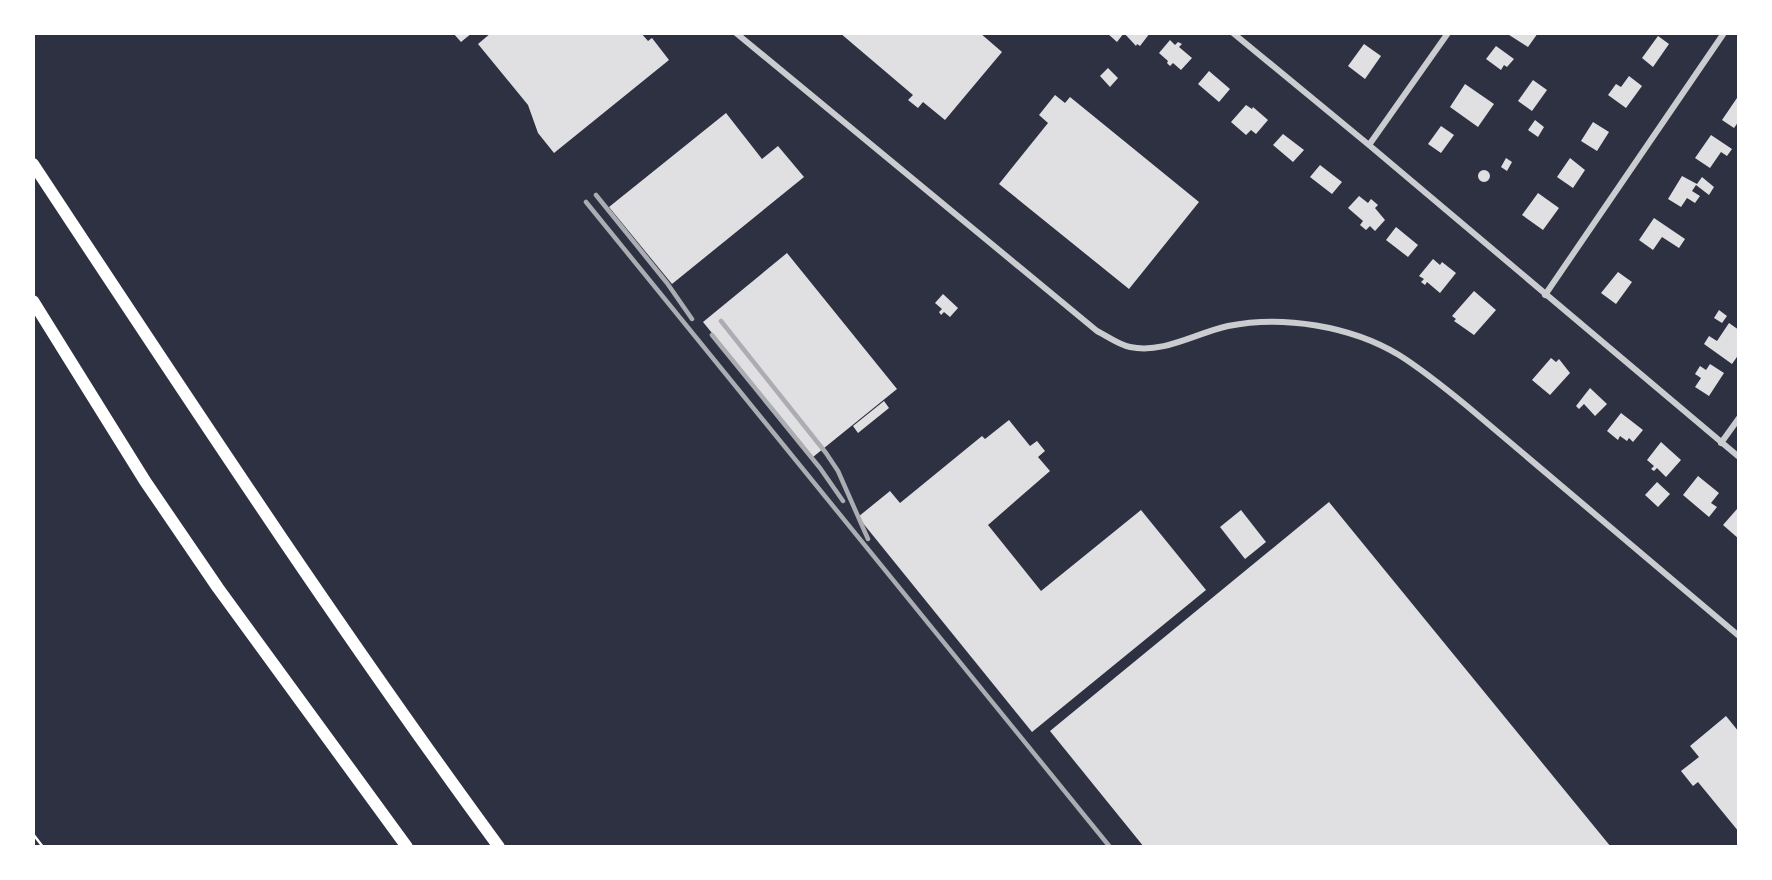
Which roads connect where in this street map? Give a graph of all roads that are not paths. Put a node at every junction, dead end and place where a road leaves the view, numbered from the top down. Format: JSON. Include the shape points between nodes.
{"nodes":[{"id":1,"x":736,"y":33,"type":"edge"},
{"id":2,"x":1233,"y":33,"type":"edge"},
{"id":3,"x":1448,"y":33,"type":"edge"},
{"id":4,"x":1724,"y":33,"type":"edge"},
{"id":5,"x":1369,"y":145,"type":"junction"},
{"id":6,"x":33,"y":164,"type":"edge"},
{"id":7,"x":1545,"y":295,"type":"junction"},
{"id":8,"x":33,"y":301,"type":"edge"},
{"id":9,"x":1739,"y":418,"type":"edge"},
{"id":10,"x":1721,"y":443,"type":"junction"},
{"id":11,"x":1739,"y":457,"type":"edge"},
{"id":12,"x":1739,"y":636,"type":"edge"},
{"id":13,"x":407,"y":847,"type":"edge"},
{"id":14,"x":499,"y":847,"type":"edge"}],
"edges":[{"from":1,"to":12,"type":"street","via":[[1097,331],[1129,347],[1157,348],[1228,326],[1269,322],[1357,335],[1397,354],[1467,406]]},
{"from":2,"to":5,"type":"street"},
{"from":3,"to":5,"type":"street"},
{"from":4,"to":7,"type":"street"},
{"from":5,"to":7,"type":"street"},
{"from":6,"to":14,"type":"highway","via":[[293,557]]},
{"from":7,"to":10,"type":"street"},
{"from":8,"to":13,"type":"highway","via":[[218,588]]},
{"from":9,"to":10,"type":"street"},
{"from":10,"to":11,"type":"street"}]}
